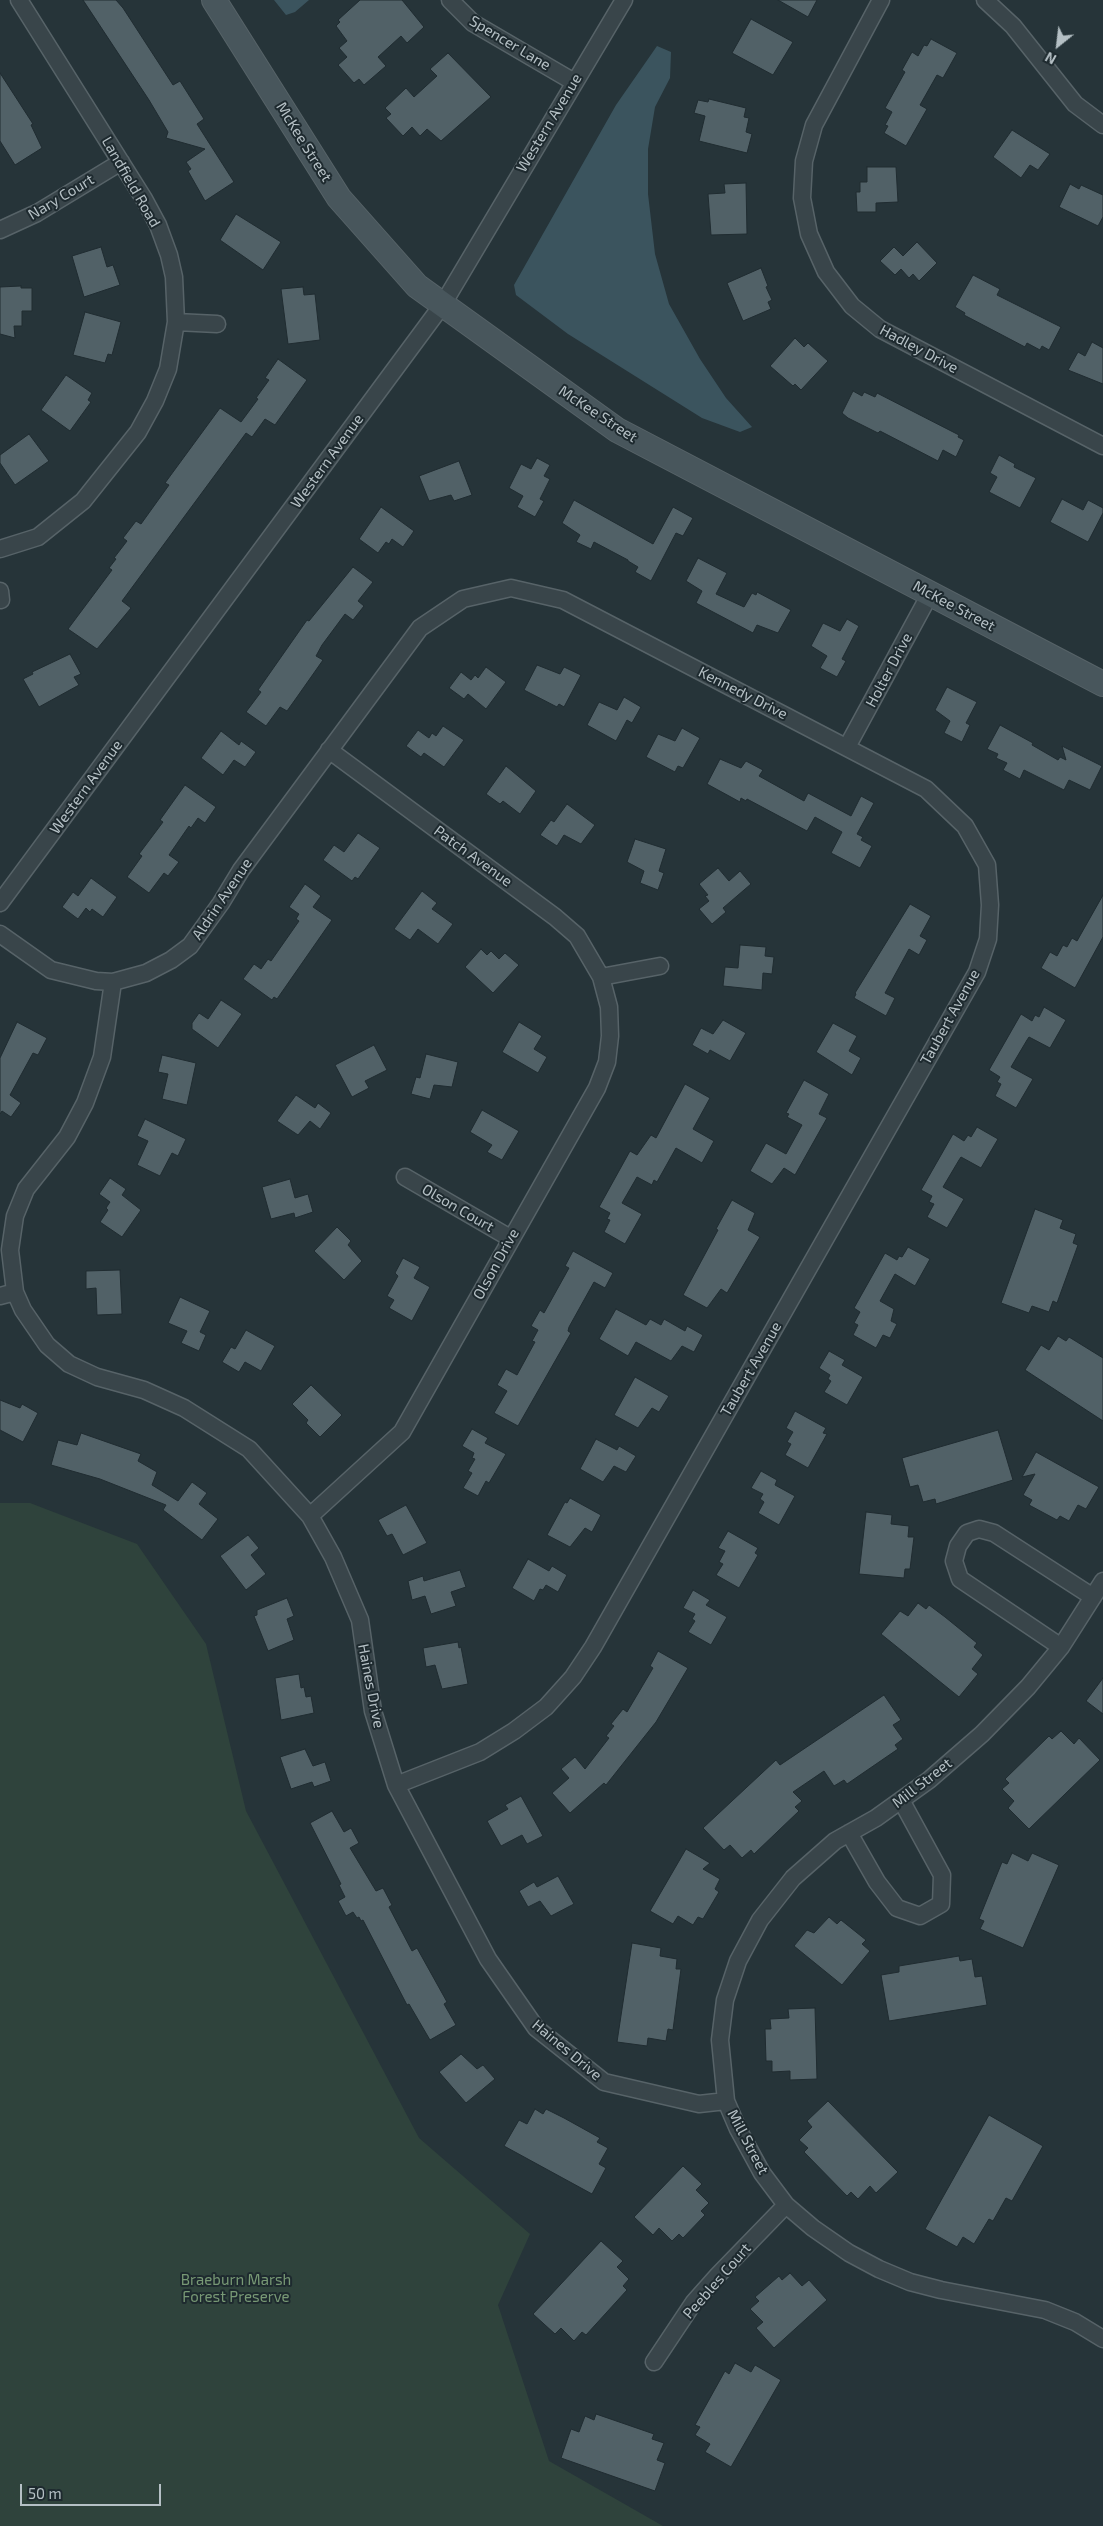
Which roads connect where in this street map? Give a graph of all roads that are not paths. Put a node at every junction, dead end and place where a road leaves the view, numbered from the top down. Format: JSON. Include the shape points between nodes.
{"nodes":[{"id":1,"x":19,"y":0,"type":"edge"},
{"id":2,"x":214,"y":0,"type":"edge"},
{"id":3,"x":450,"y":0,"type":"edge"},
{"id":4,"x":624,"y":0,"type":"edge"},
{"id":5,"x":881,"y":0,"type":"edge"},
{"id":6,"x":985,"y":0,"type":"edge"},
{"id":7,"x":574,"y":82,"type":"junction"},
{"id":8,"x":1103,"y":125,"type":"edge"},
{"id":9,"x":121,"y":162,"type":"junction"},
{"id":10,"x":0,"y":230,"type":"edge"},
{"id":11,"x":443,"y":304,"type":"junction"},
{"id":12,"x":176,"y":322,"type":"junction"},
{"id":13,"x":218,"y":324,"type":"dead end"},
{"id":14,"x":1103,"y":446,"type":"edge"},
{"id":15,"x":0,"y":548,"type":"edge"},
{"id":16,"x":930,"y":594,"type":"junction"},
{"id":17,"x":463,"y":599,"type":"joint"},
{"id":18,"x":1103,"y":684,"type":"edge"},
{"id":19,"x":847,"y":747,"type":"junction"},
{"id":20,"x":328,"y":750,"type":"junction"},
{"id":21,"x":987,"y":865,"type":"joint"},
{"id":22,"x":0,"y":903,"type":"edge"},
{"id":23,"x":0,"y":934,"type":"edge"},
{"id":24,"x":660,"y":966,"type":"dead end"},
{"id":25,"x":601,"y":977,"type":"junction"},
{"id":26,"x":114,"y":982,"type":"junction"},
{"id":27,"x":405,"y":1177,"type":"dead end"},
{"id":28,"x":510,"y":1238,"type":"junction"},
{"id":29,"x":8,"y":1294,"type":"edge"},
{"id":30,"x":310,"y":1516,"type":"junction"},
{"id":31,"x":1103,"y":1581,"type":"edge"},
{"id":32,"x":1093,"y":1597,"type":"junction"},
{"id":33,"x":1061,"y":1646,"type":"junction"},
{"id":34,"x":396,"y":1785,"type":"junction"},
{"id":35,"x":901,"y":1800,"type":"junction"},
{"id":36,"x":849,"y":1833,"type":"junction"},
{"id":37,"x":726,"y":2100,"type":"junction"},
{"id":38,"x":786,"y":2205,"type":"junction"},
{"id":39,"x":1103,"y":2339,"type":"edge"},
{"id":40,"x":654,"y":2362,"type":"dead end"}],
"edges":[{"from":1,"to":9,"type":"street","name":"Landfield Road"},
{"from":2,"to":11,"type":"street","name":"McKee Street","via":[[339,198],[417,286]]},
{"from":3,"to":7,"type":"street","name":"Spencer Lane","via":[[473,23]]},
{"from":4,"to":7,"type":"street","name":"Western Avenue"},
{"from":5,"to":14,"type":"street","name":"Hadley Drive","via":[[814,125],[804,161],[802,198],[809,234],[826,272],[852,306],[880,330]]},
{"from":6,"to":8,"type":"street","via":[[1013,26],[1075,104]]},
{"from":7,"to":11,"type":"street","name":"Western Avenue"},
{"from":9,"to":10,"type":"street","name":"Nary Court","via":[[37,213]]},
{"from":9,"to":12,"type":"street","name":"Landfield Road","via":[[158,226],[169,255],[174,276]]},
{"from":11,"to":16,"type":"street","name":"McKee Street","via":[[617,430]]},
{"from":11,"to":22,"type":"street","name":"Western Avenue"},
{"from":12,"to":13,"type":"street"},
{"from":12,"to":15,"type":"street","name":"Landfield Road","via":[[168,369],[138,432],[83,501],[38,537]]},
{"from":16,"to":18,"type":"street","name":"McKee Street"},
{"from":16,"to":19,"type":"street","name":"Holter Drive"},
{"from":17,"to":19,"type":"street","name":"Kennedy Drive","via":[[511,588],[563,600]]},
{"from":17,"to":20,"type":"street","name":"Aldrin Avenue","via":[[420,628]]},
{"from":19,"to":21,"type":"street","name":"Kennedy Drive","via":[[926,789],[965,826]]},
{"from":20,"to":25,"type":"street","name":"Patch Avenue","via":[[555,917],[577,936]]},
{"from":20,"to":26,"type":"street","name":"Aldrin Avenue","via":[[190,946],[172,960],[146,973]]},
{"from":21,"to":34,"type":"street","name":"Taubert Avenue","via":[[988,939],[977,972],[583,1662],[546,1707],[514,1732],[480,1752]]},
{"from":23,"to":26,"type":"street","via":[[51,970]]},
{"from":24,"to":25,"type":"street"},
{"from":25,"to":28,"type":"street","name":"Olson Drive","via":[[609,1007],[607,1062],[597,1088]]},
{"from":26,"to":29,"type":"street","via":[[102,1057],[85,1103],[67,1137],[26,1189],[15,1216]]},
{"from":27,"to":28,"type":"street","name":"Olson Court"},
{"from":28,"to":30,"type":"street","name":"Olson Drive","via":[[402,1432]]},
{"from":29,"to":30,"type":"street","name":"Haines Drive","via":[[24,1310],[47,1345],[69,1364],[97,1377],[144,1390],[192,1413],[249,1449]]},
{"from":30,"to":34,"type":"street","name":"Haines Drive","via":[[334,1558],[360,1620],[372,1710]]},
{"from":31,"to":32,"type":"street","name":"Mill Street"},
{"from":32,"to":33,"type":"street","name":"Mill Street"},
{"from":32,"to":33,"type":"street","via":[[994,1533],[979,1530],[967,1533],[958,1546],[954,1561],[960,1579]]},
{"from":33,"to":35,"type":"street","name":"Mill Street","via":[[1028,1687],[982,1734]]},
{"from":34,"to":37,"type":"street","name":"Haines Drive","via":[[488,1959],[536,2028],[604,2082],[699,2104]]},
{"from":35,"to":36,"type":"street","name":"Mill Street"},
{"from":35,"to":36,"type":"street","via":[[942,1875],[941,1904],[920,1916],[897,1908],[877,1882]]},
{"from":36,"to":37,"type":"street","name":"Mill Street","via":[[835,1841],[793,1878],[760,1920],[738,1962],[725,2000],[720,2040]]},
{"from":37,"to":38,"type":"street","name":"Mill Street","via":[[762,2173]]},
{"from":38,"to":39,"type":"street","name":"Mill Street","via":[[834,2243],[879,2269],[940,2290],[1045,2310],[1075,2322]]},
{"from":38,"to":40,"type":"street","name":"Peebles Court","via":[[694,2302]]}]}
